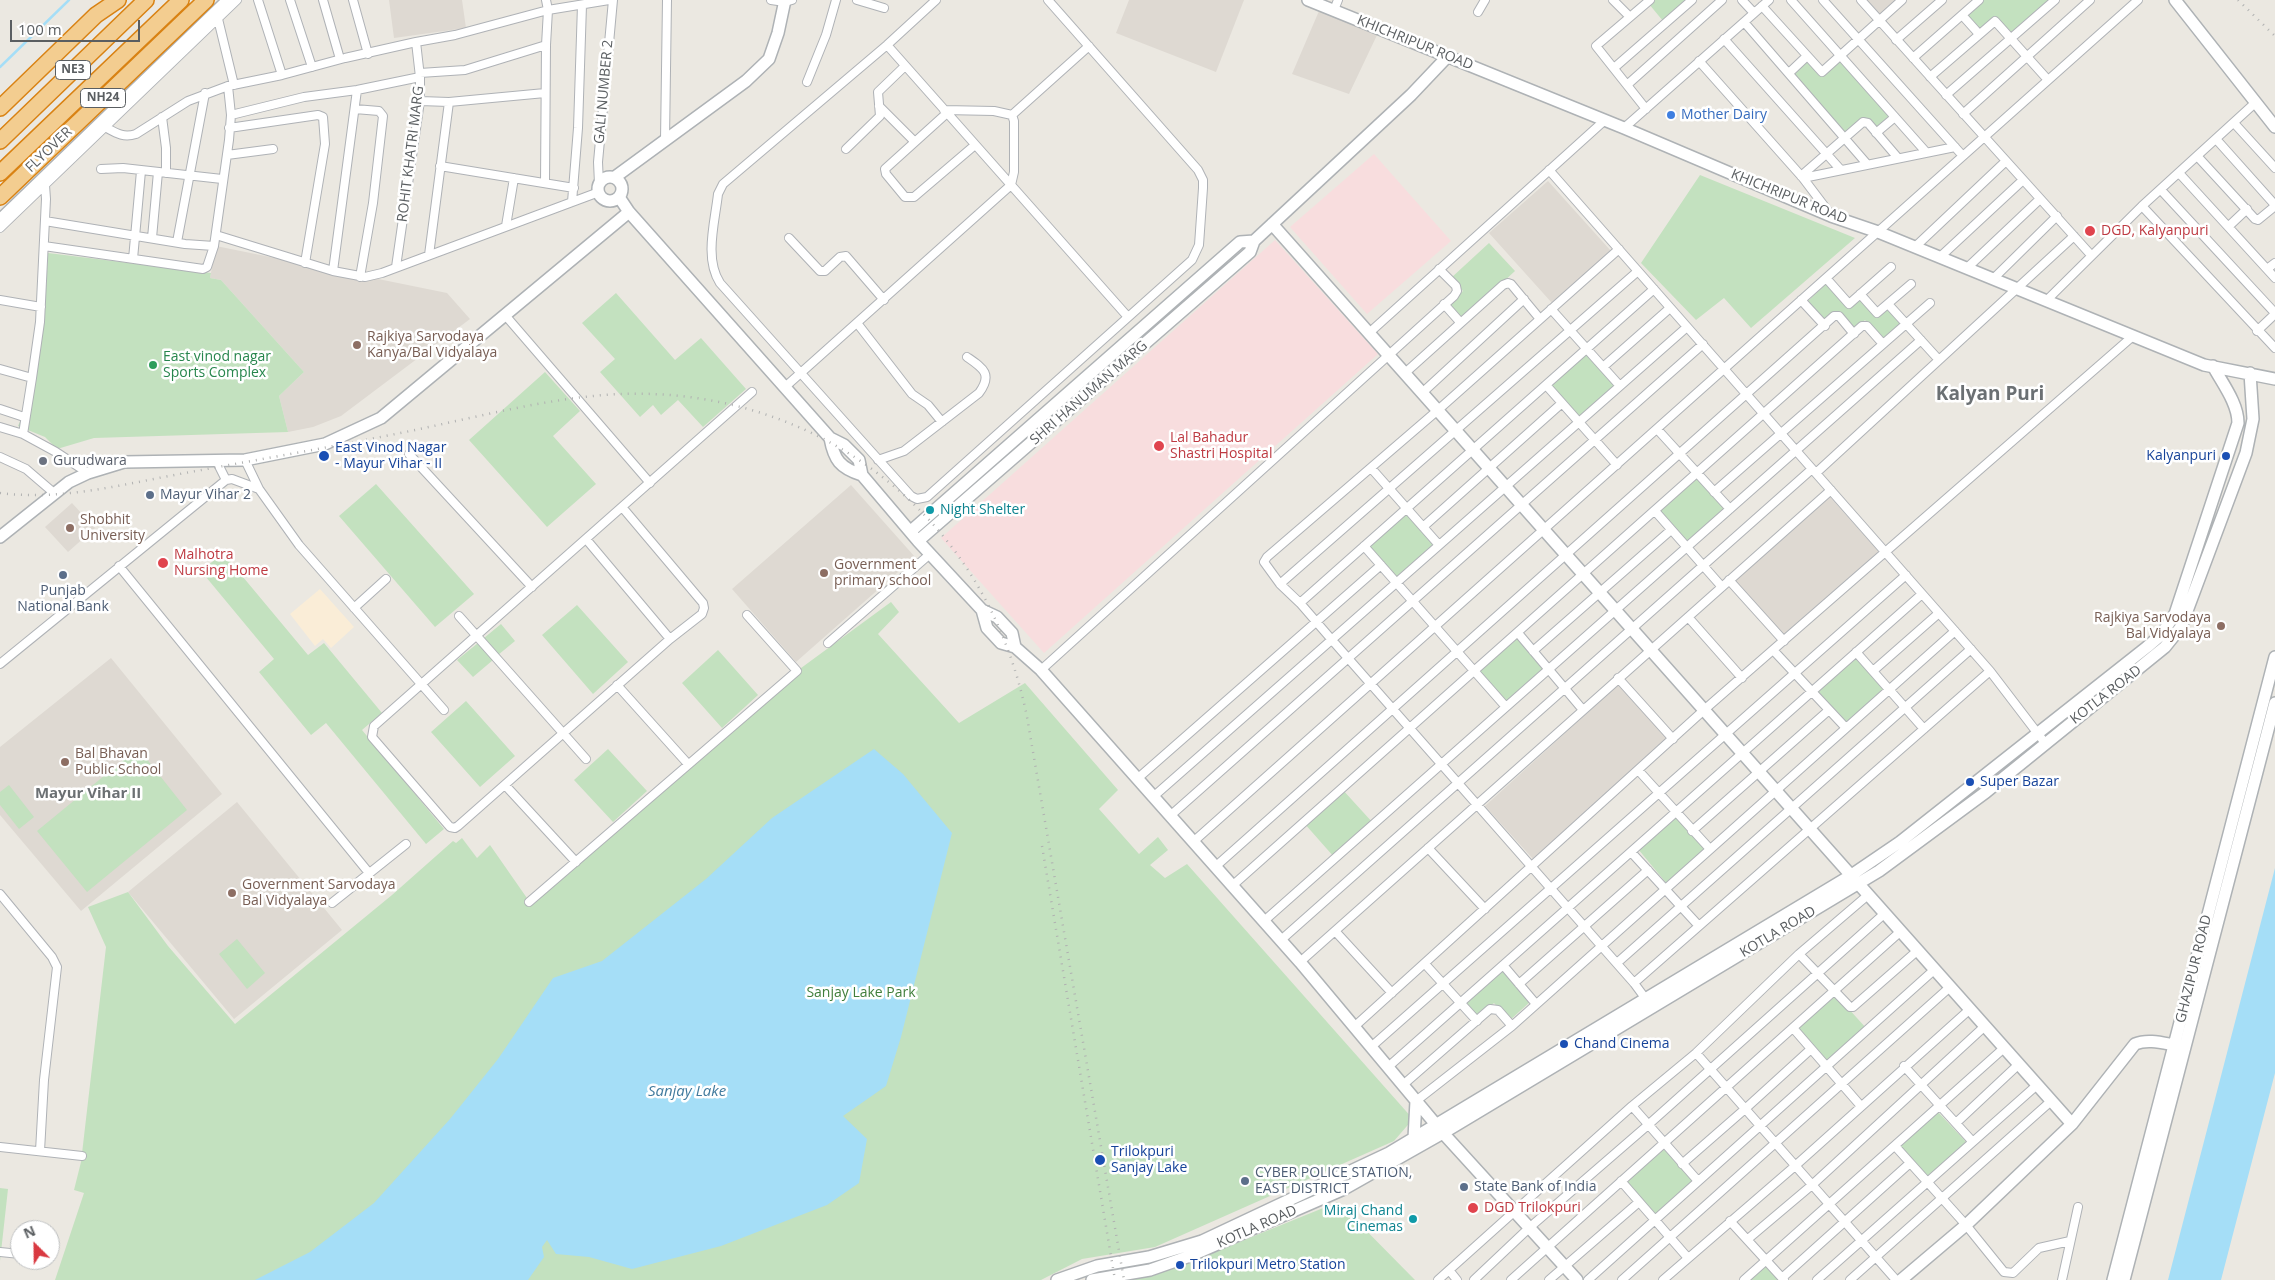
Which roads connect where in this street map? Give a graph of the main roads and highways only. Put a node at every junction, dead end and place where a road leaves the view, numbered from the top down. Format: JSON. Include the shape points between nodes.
{"nodes":[{"id":1,"x":118,"y":0,"type":"edge"},
{"id":2,"x":146,"y":0,"type":"edge"},
{"id":3,"x":182,"y":0,"type":"edge"},
{"id":4,"x":206,"y":0,"type":"edge"},
{"id":5,"x":0,"y":108,"type":"edge"},
{"id":6,"x":0,"y":141,"type":"edge"},
{"id":7,"x":0,"y":174,"type":"edge"},
{"id":8,"x":0,"y":197,"type":"edge"}],
"edges":[{"from":1,"to":5,"type":"highway","via":[[96,15]]},
{"from":2,"to":6,"type":"highway","number":"NE3"},
{"from":3,"to":7,"type":"highway","number":"NE3"},
{"from":4,"to":8,"type":"highway","name":"FLYOVER","number":"NH24"}]}
